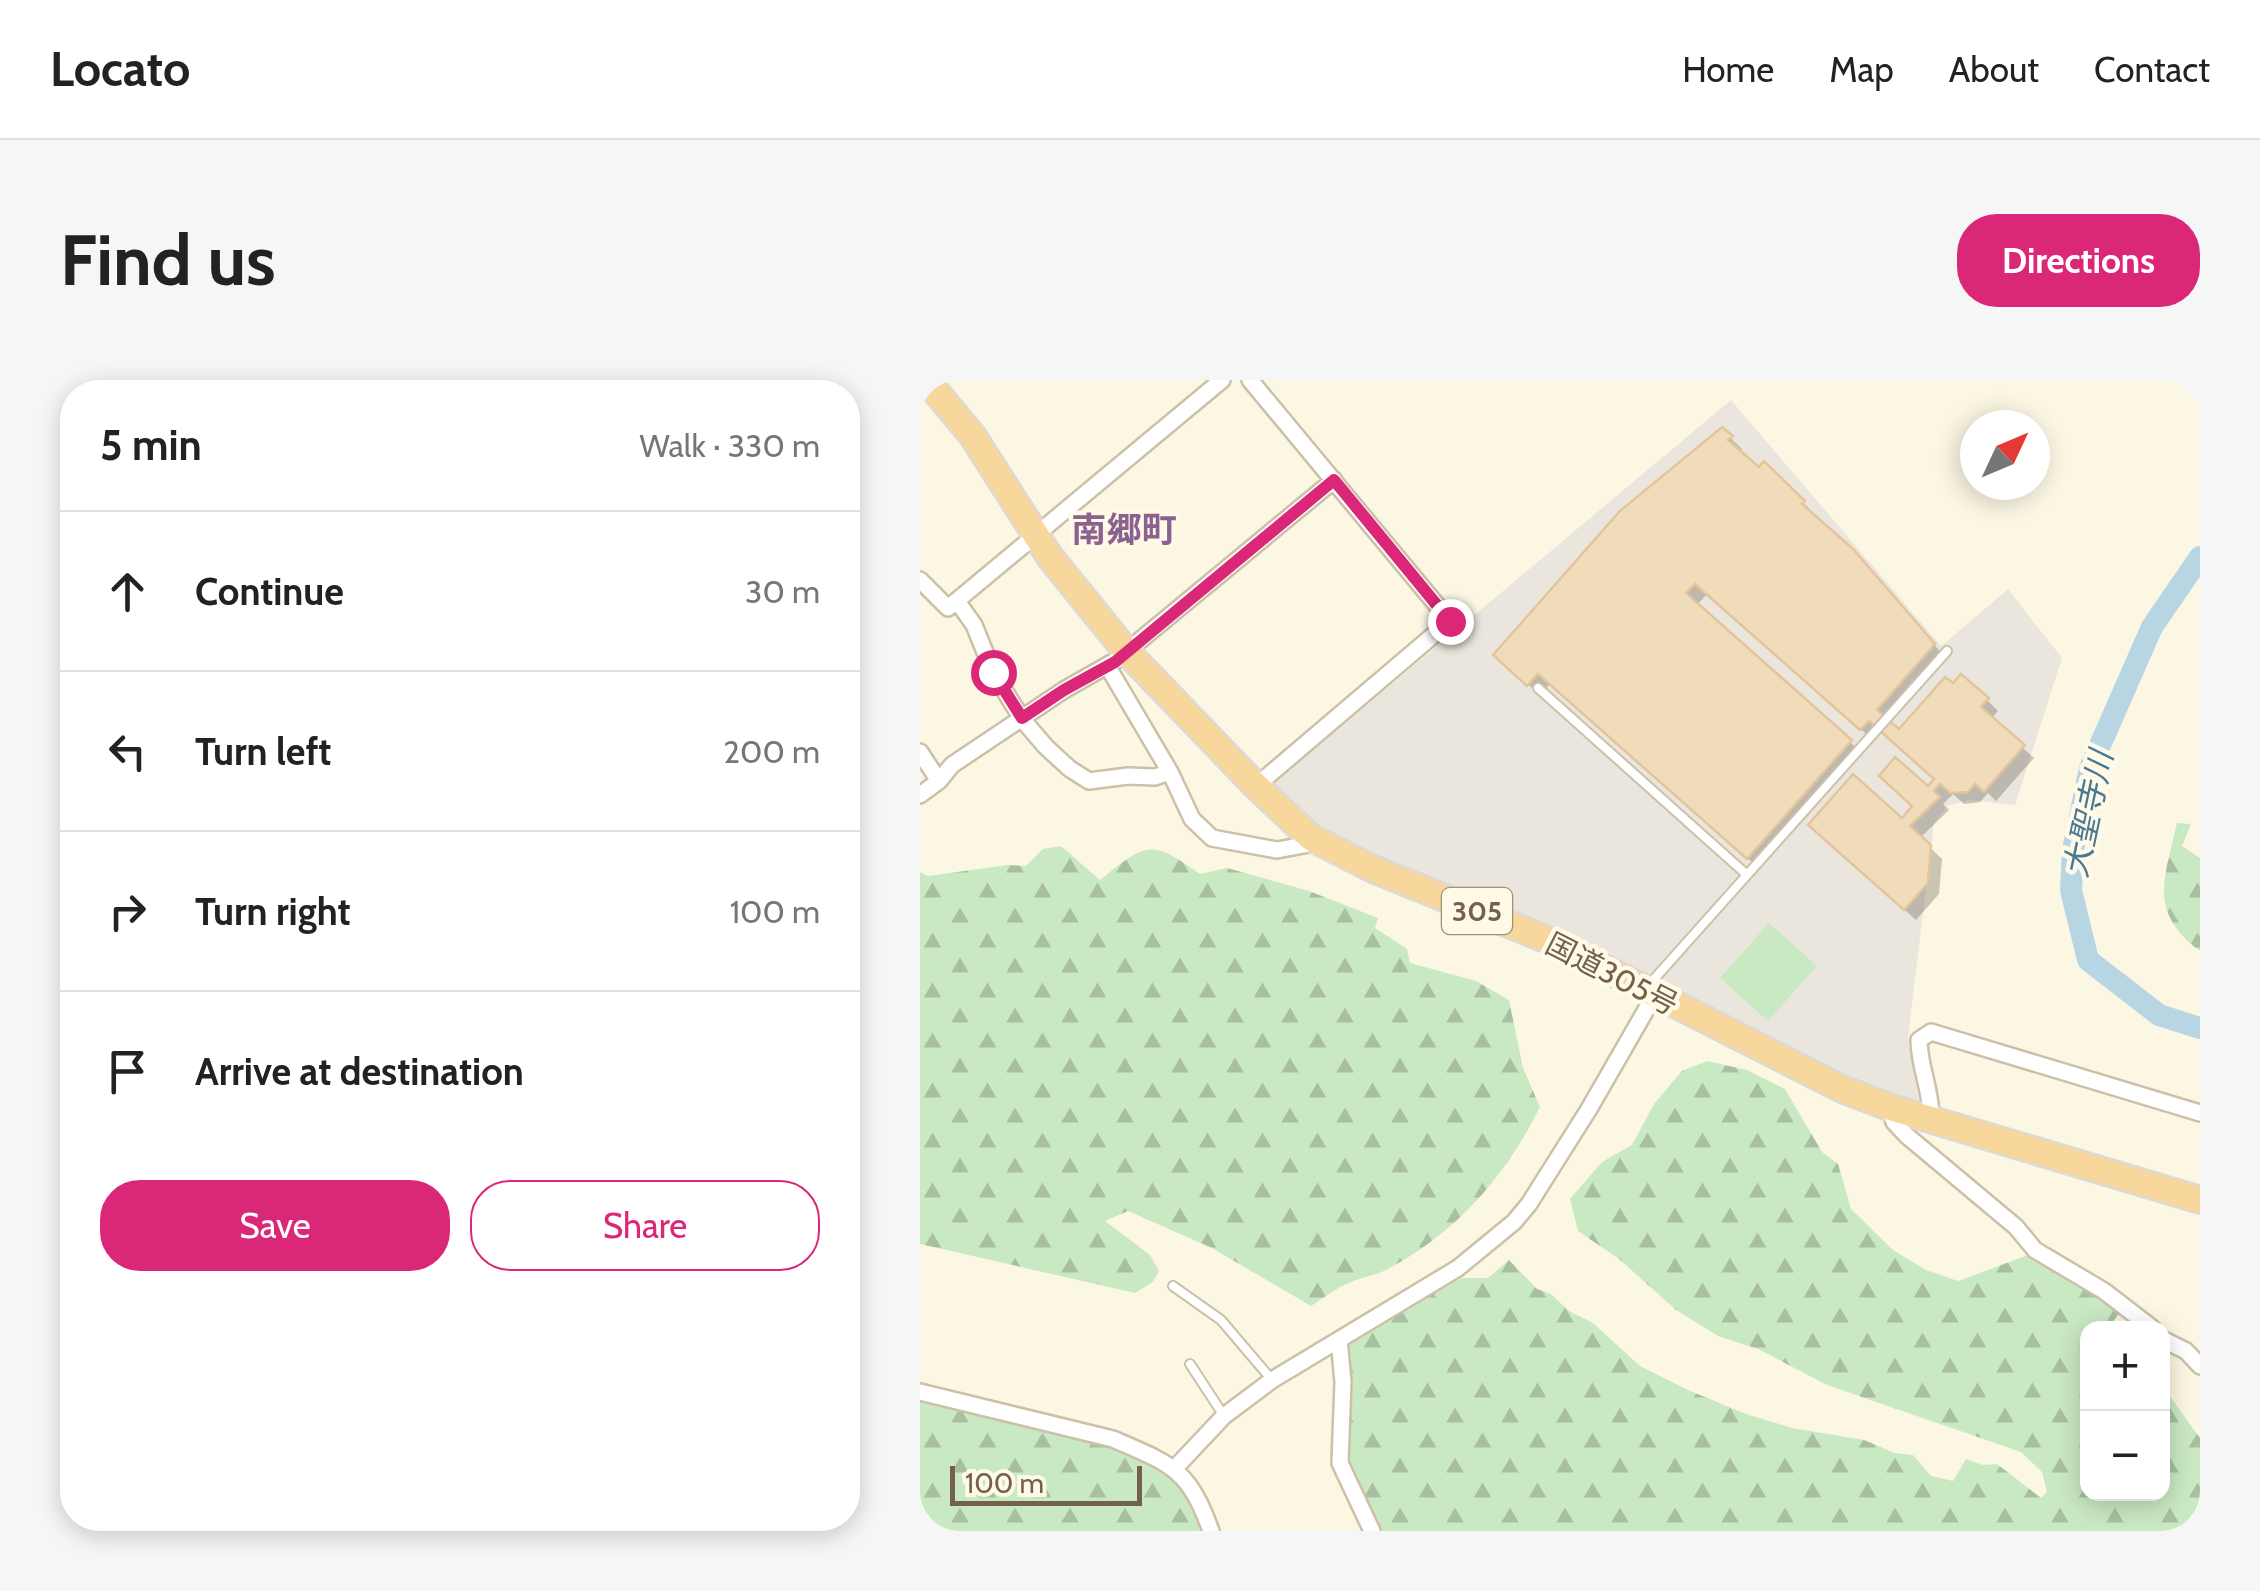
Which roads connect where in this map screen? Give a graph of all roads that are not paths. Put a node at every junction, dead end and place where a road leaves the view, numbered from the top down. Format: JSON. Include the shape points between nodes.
{"nodes":[{"id":1,"x":926,"y":380,"type":"edge"},
{"id":2,"x":1222,"y":380,"type":"edge"},
{"id":3,"x":1250,"y":380,"type":"edge"},
{"id":4,"x":1334,"y":480,"type":"junction"},
{"id":5,"x":1036,"y":533,"type":"junction"},
{"id":6,"x":920,"y":580,"type":"edge"},
{"id":7,"x":956,"y":600,"type":"junction"},
{"id":8,"x":1947,"y":652,"type":"dead end"},
{"id":9,"x":1117,"y":659,"type":"junction"},
{"id":10,"x":1538,"y":688,"type":"dead end"},
{"id":11,"x":1022,"y":718,"type":"junction"},
{"id":12,"x":920,"y":752,"type":"edge"},
{"id":13,"x":1170,"y":772,"type":"junction"},
{"id":14,"x":939,"y":782,"type":"junction"},
{"id":15,"x":1256,"y":786,"type":"junction"},
{"id":16,"x":920,"y":795,"type":"edge"},
{"id":17,"x":1310,"y":837,"type":"junction"},
{"id":18,"x":1746,"y":874,"type":"junction"},
{"id":19,"x":1649,"y":993,"type":"junction"},
{"id":20,"x":1889,"y":1107,"type":"junction"},
{"id":21,"x":2200,"y":1113,"type":"edge"},
{"id":22,"x":1931,"y":1119,"type":"junction"},
{"id":23,"x":2200,"y":1200,"type":"edge"},
{"id":24,"x":1173,"y":1286,"type":"dead end"},
{"id":25,"x":2143,"y":1321,"type":"edge"},
{"id":26,"x":1340,"y":1340,"type":"junction"},
{"id":27,"x":2170,"y":1343,"type":"edge"},
{"id":28,"x":1190,"y":1364,"type":"dead end"},
{"id":29,"x":2200,"y":1366,"type":"edge"},
{"id":30,"x":1272,"y":1380,"type":"junction"},
{"id":31,"x":920,"y":1392,"type":"edge"},
{"id":32,"x":1224,"y":1416,"type":"junction"},
{"id":33,"x":1176,"y":1468,"type":"junction"},
{"id":34,"x":1212,"y":1531,"type":"edge"},
{"id":35,"x":1372,"y":1531,"type":"edge"}],
"edges":[{"from":1,"to":5,"type":"highway","name":"国道305号","number":"305","via":[[972,435]]},
{"from":2,"to":5,"type":"street"},
{"from":3,"to":4,"type":"street"},
{"from":4,"to":9,"type":"street"},
{"from":4,"to":15,"type":"street","via":[[1450,621]]},
{"from":5,"to":7,"type":"street"},
{"from":5,"to":9,"type":"highway","name":"国道305号","number":"305"},
{"from":6,"to":7,"type":"street","via":[[948,608]]},
{"from":7,"to":11,"type":"street"},
{"from":8,"to":18,"type":"lane"},
{"from":9,"to":11,"type":"street"},
{"from":9,"to":13,"type":"street"},
{"from":9,"to":15,"type":"highway","name":"国道305号","number":"305"},
{"from":10,"to":18,"type":"lane"},
{"from":11,"to":13,"type":"street","via":[[1089,781]]},
{"from":11,"to":14,"type":"street","via":[[952,764]]},
{"from":12,"to":14,"type":"street"},
{"from":13,"to":17,"type":"street","via":[[1192,819],[1212,838],[1277,850],[1304,845]]},
{"from":14,"to":16,"type":"street"},
{"from":15,"to":17,"type":"highway","name":"国道305号","number":"305"},
{"from":17,"to":19,"type":"highway","name":"国道305号","number":"305","via":[[1553,942]]},
{"from":18,"to":19,"type":"lane"},
{"from":19,"to":20,"type":"highway","name":"国道305号","number":"305"},
{"from":19,"to":26,"type":"street","via":[[1590,1109],[1514,1222],[1458,1268]]},
{"from":20,"to":22,"type":"highway","name":"国道305号","number":"305"},
{"from":20,"to":25,"type":"street","via":[[1906,1135],[2036,1250]]},
{"from":21,"to":22,"type":"street","via":[[1931,1032],[1919,1040]]},
{"from":22,"to":23,"type":"highway","name":"国道305号","number":"305"},
{"from":24,"to":30,"type":"lane","via":[[1221,1320]]},
{"from":26,"to":30,"type":"street"},
{"from":26,"to":35,"type":"street","via":[[1340,1463]]},
{"from":27,"to":29,"type":"street"},
{"from":28,"to":32,"type":"lane"},
{"from":30,"to":32,"type":"street"},
{"from":31,"to":33,"type":"street","via":[[1113,1438]]},
{"from":32,"to":33,"type":"street"},
{"from":33,"to":34,"type":"street"}]}
